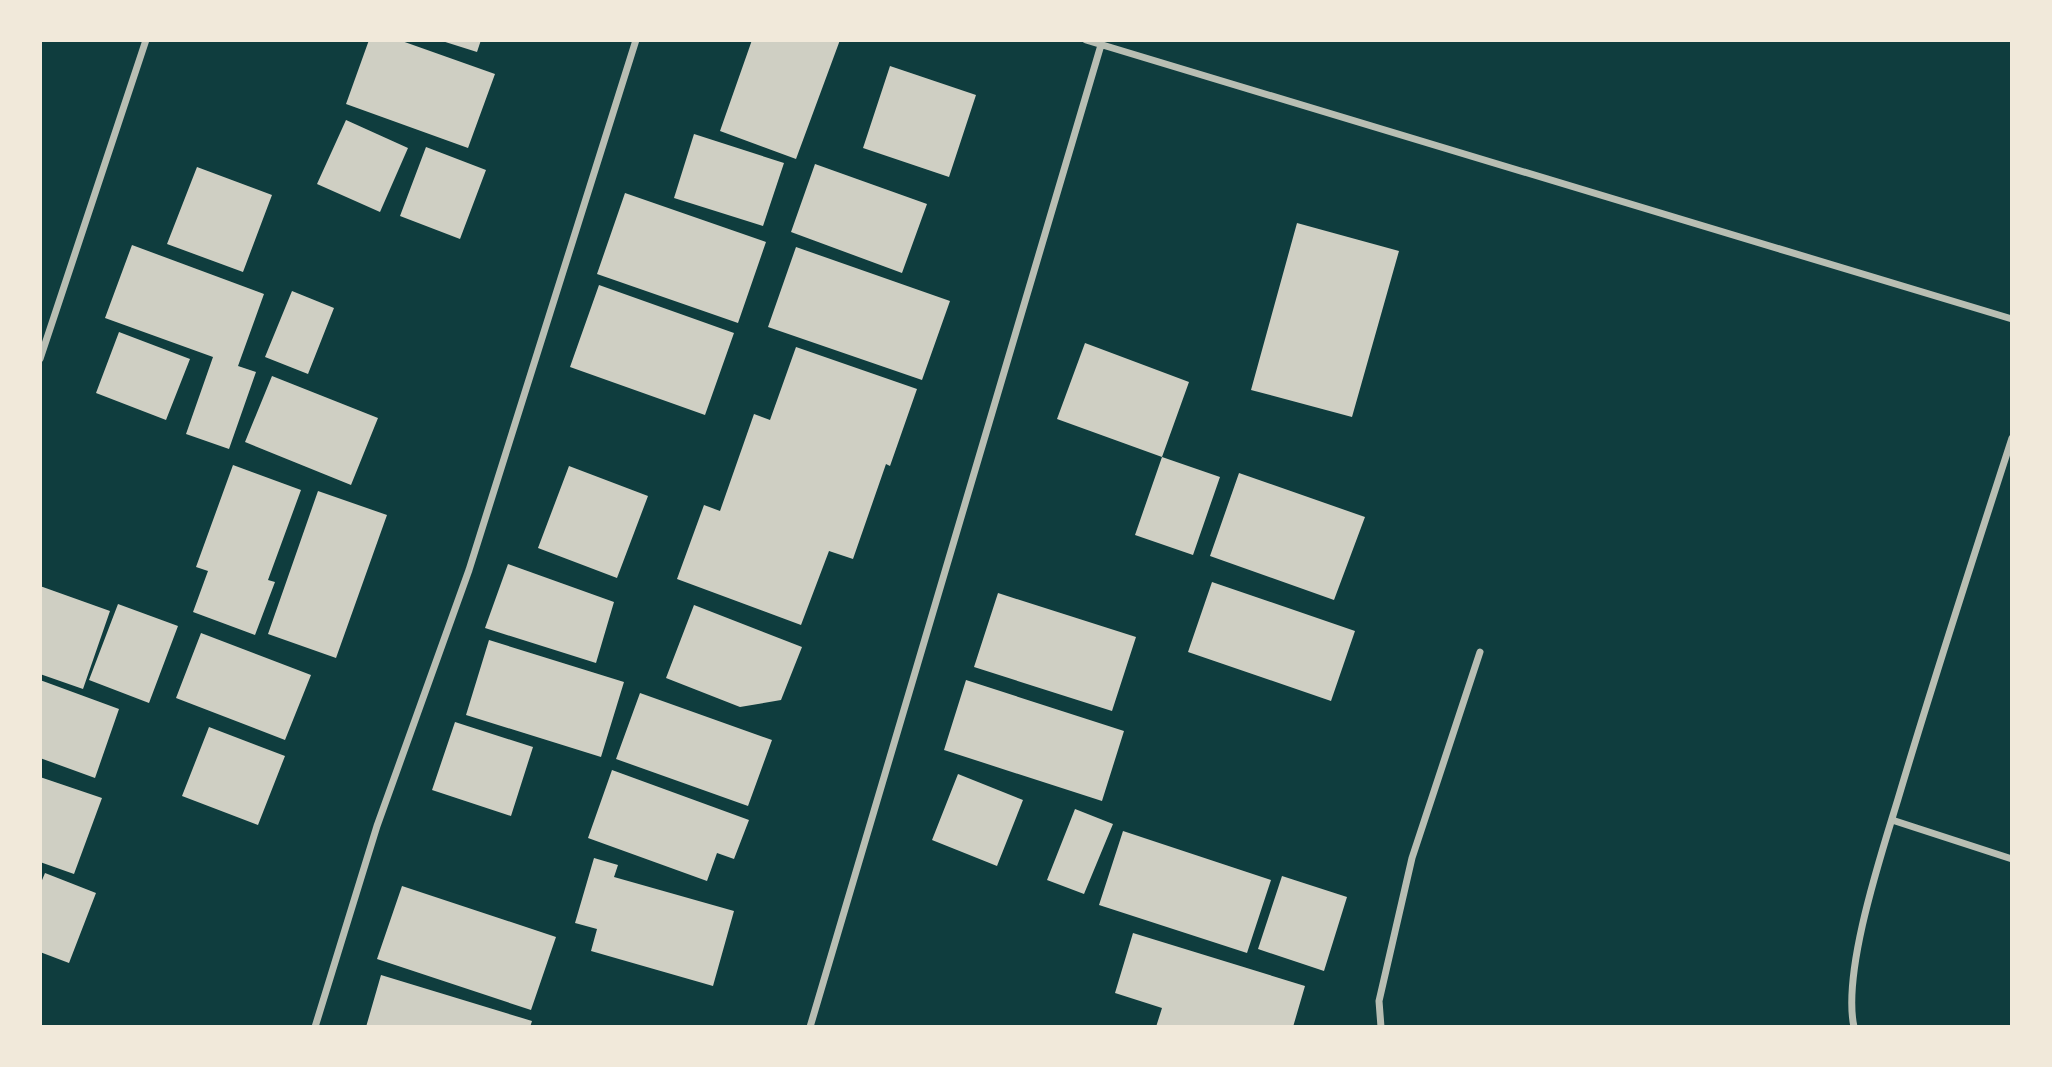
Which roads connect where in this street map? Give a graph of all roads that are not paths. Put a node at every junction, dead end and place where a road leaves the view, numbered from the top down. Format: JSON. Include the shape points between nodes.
{"nodes":[{"id":1,"x":146,"y":40,"type":"edge"},
{"id":2,"x":636,"y":40,"type":"edge"},
{"id":3,"x":1086,"y":40,"type":"edge"},
{"id":4,"x":1101,"y":45,"type":"junction"},
{"id":5,"x":2012,"y":319,"type":"edge"},
{"id":6,"x":40,"y":359,"type":"edge"},
{"id":7,"x":2012,"y":438,"type":"edge"},
{"id":8,"x":1480,"y":652,"type":"dead end"},
{"id":9,"x":1892,"y":821,"type":"junction"},
{"id":10,"x":2012,"y":859,"type":"edge"},
{"id":11,"x":315,"y":1027,"type":"edge"},
{"id":12,"x":810,"y":1027,"type":"edge"},
{"id":13,"x":1381,"y":1027,"type":"edge"},
{"id":14,"x":1854,"y":1027,"type":"edge"}],
"edges":[{"from":1,"to":6,"type":"street"},
{"from":2,"to":11,"type":"street","via":[[469,570],[377,826]]},
{"from":3,"to":4,"type":"street"},
{"from":4,"to":5,"type":"street"},
{"from":4,"to":12,"type":"street"},
{"from":7,"to":9,"type":"street"},
{"from":8,"to":13,"type":"street","via":[[1412,858],[1379,1001]]},
{"from":9,"to":10,"type":"street"},
{"from":9,"to":14,"type":"street","via":[[1868,902],[1850,1006]]}]}
